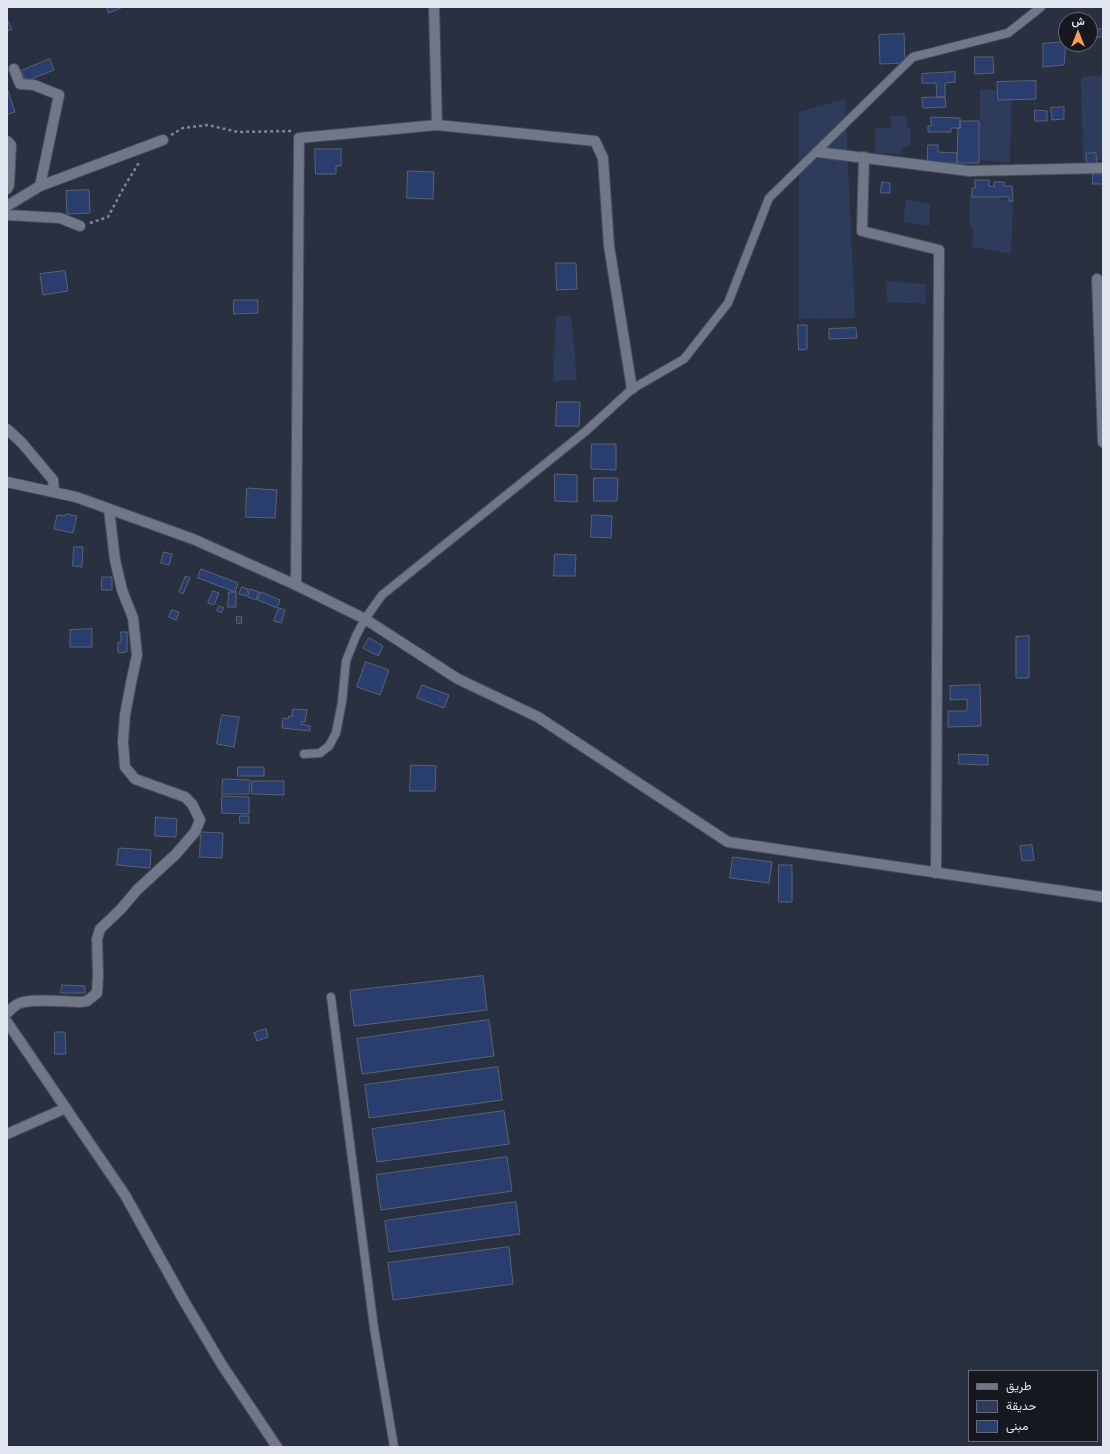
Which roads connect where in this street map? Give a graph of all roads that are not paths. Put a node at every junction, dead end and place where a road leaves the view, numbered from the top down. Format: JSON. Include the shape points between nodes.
{"nodes":[{"id":1,"x":434,"y":7,"type":"edge"},
{"id":2,"x":1040,"y":7,"type":"edge"},
{"id":3,"x":14,"y":68,"type":"dead end"},
{"id":4,"x":437,"y":124,"type":"junction"},
{"id":5,"x":163,"y":140,"type":"road end"},
{"id":6,"x":7,"y":141,"type":"edge"},
{"id":7,"x":817,"y":152,"type":"junction"},
{"id":8,"x":864,"y":158,"type":"junction"},
{"id":9,"x":1103,"y":168,"type":"edge"},
{"id":10,"x":40,"y":186,"type":"junction"},
{"id":11,"x":7,"y":189,"type":"edge"},
{"id":12,"x":7,"y":206,"type":"edge"},
{"id":13,"x":7,"y":215,"type":"edge"},
{"id":14,"x":80,"y":226,"type":"road end"},
{"id":15,"x":1097,"y":279,"type":"dead end"},
{"id":16,"x":632,"y":389,"type":"junction"},
{"id":17,"x":7,"y":429,"type":"edge"},
{"id":18,"x":1103,"y":442,"type":"edge"},
{"id":19,"x":7,"y":482,"type":"edge"},
{"id":20,"x":54,"y":492,"type":"junction"},
{"id":21,"x":109,"y":509,"type":"junction"},
{"id":22,"x":296,"y":585,"type":"junction"},
{"id":23,"x":365,"y":619,"type":"junction"},
{"id":24,"x":304,"y":754,"type":"dead end"},
{"id":25,"x":936,"y":873,"type":"junction"},
{"id":26,"x":1103,"y":897,"type":"edge"},
{"id":27,"x":331,"y":997,"type":"dead end"},
{"id":28,"x":7,"y":1013,"type":"edge"},
{"id":29,"x":7,"y":1022,"type":"edge"},
{"id":30,"x":66,"y":1108,"type":"junction"},
{"id":31,"x":7,"y":1134,"type":"edge"},
{"id":32,"x":277,"y":1447,"type":"edge"},
{"id":33,"x":394,"y":1447,"type":"edge"}],
"edges":[{"from":1,"to":4,"type":"street"},
{"from":2,"to":7,"type":"lane","via":[[1008,33],[913,57]]},
{"from":3,"to":10,"type":"street","via":[[20,84],[34,85],[60,95]]},
{"from":4,"to":16,"type":"street","via":[[595,141],[604,158],[609,246]]},
{"from":4,"to":22,"type":"street","via":[[299,138]]},
{"from":5,"to":10,"type":"street"},
{"from":6,"to":11,"type":"street","via":[[11,145]]},
{"from":7,"to":8,"type":"street"},
{"from":7,"to":16,"type":"lane","via":[[770,198],[728,303],[684,359]]},
{"from":8,"to":9,"type":"street","via":[[969,171]]},
{"from":8,"to":25,"type":"street","via":[[862,232],[939,250]]},
{"from":10,"to":12,"type":"street"},
{"from":13,"to":14,"type":"street","via":[[60,218]]},
{"from":15,"to":18,"type":"street"},
{"from":16,"to":23,"type":"lane","via":[[586,431],[382,595]]},
{"from":17,"to":20,"type":"street","via":[[53,480]]},
{"from":19,"to":20,"type":"street"},
{"from":20,"to":21,"type":"street"},
{"from":21,"to":22,"type":"street","via":[[193,539]]},
{"from":21,"to":28,"type":"street","via":[[115,560],[122,590],[133,618],[137,655],[125,715],[125,767],[135,779],[185,797],[192,804],[200,820],[195,832],[176,854],[100,929],[97,939],[97,993],[87,1001],[81,1002],[32,1000],[20,1003]]},
{"from":22,"to":23,"type":"street"},
{"from":23,"to":24,"type":"lane","via":[[346,661],[336,733],[325,750],[320,753]]},
{"from":23,"to":25,"type":"street","via":[[458,679],[538,717],[728,842]]},
{"from":25,"to":26,"type":"street"},
{"from":27,"to":33,"type":"lane","via":[[374,1328]]},
{"from":29,"to":30,"type":"street"},
{"from":30,"to":31,"type":"street"},
{"from":30,"to":32,"type":"street","via":[[125,1196],[218,1359]]}]}
